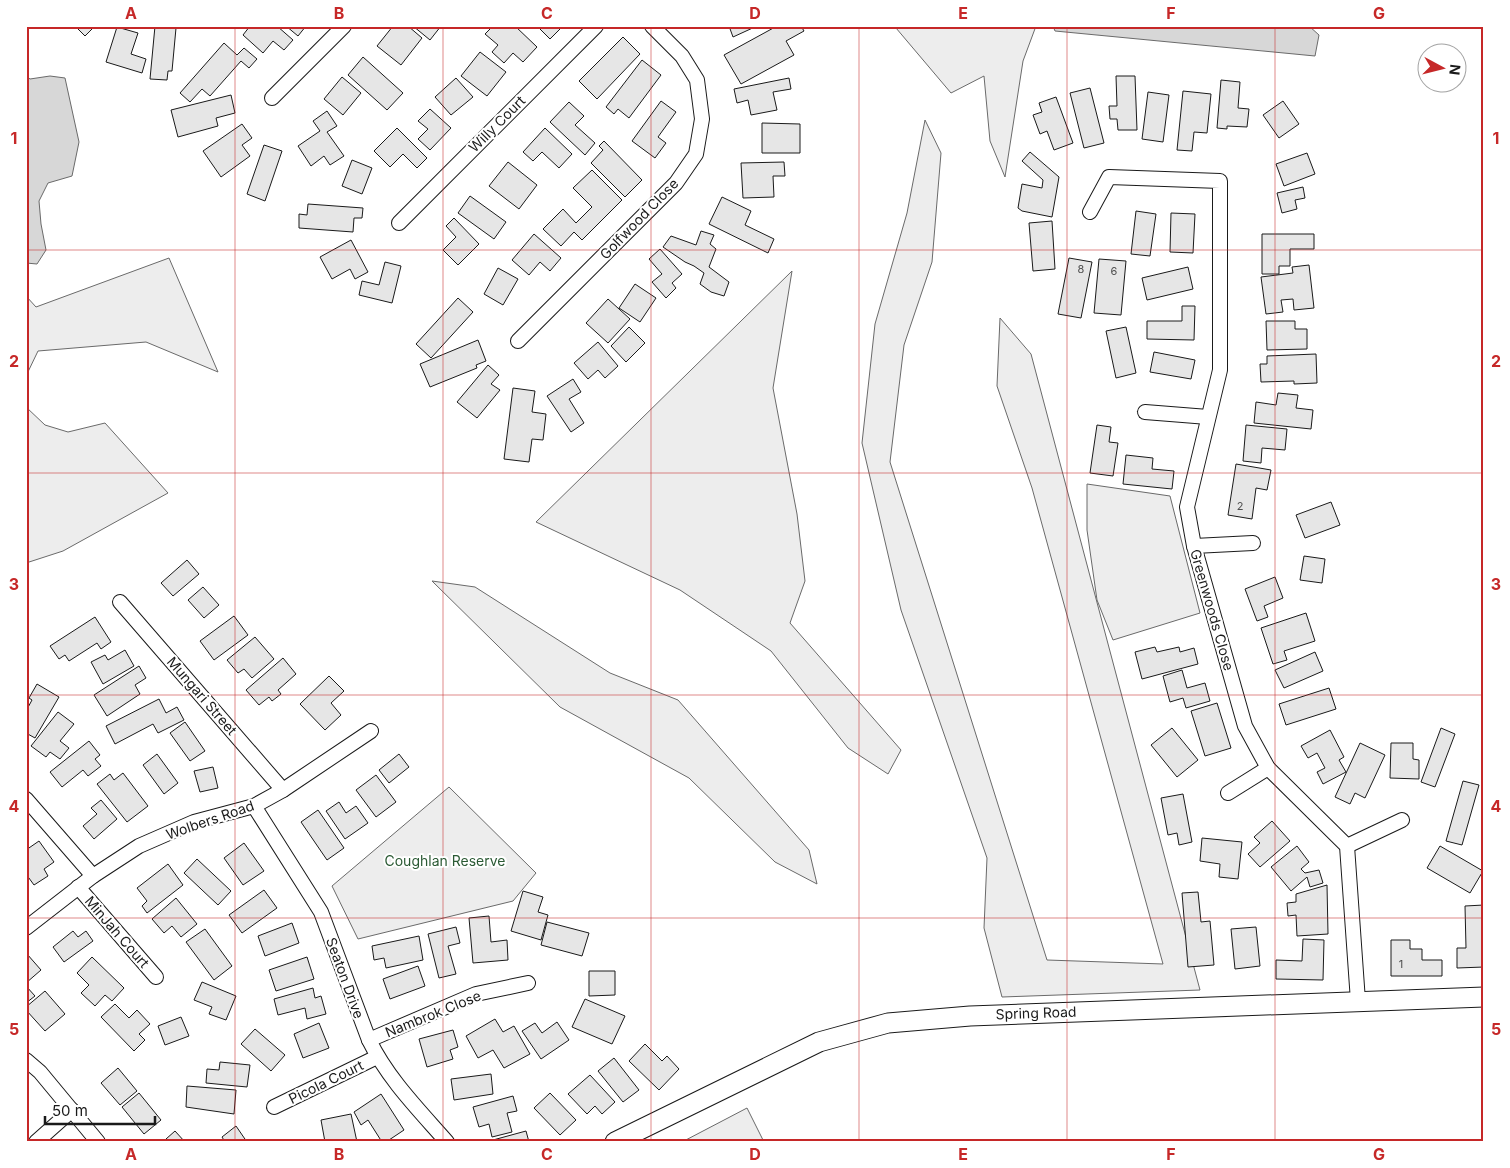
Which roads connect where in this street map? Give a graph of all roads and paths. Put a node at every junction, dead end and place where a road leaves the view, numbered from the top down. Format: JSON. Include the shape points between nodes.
{"nodes":[{"id":1,"x":344,"y":26,"type":"edge"},
{"id":2,"x":596,"y":26,"type":"edge"},
{"id":3,"x":652,"y":26,"type":"edge"},
{"id":4,"x":272,"y":98,"type":"dead end"},
{"id":5,"x":1090,"y":212,"type":"dead end"},
{"id":6,"x":399,"y":223,"type":"dead end"},
{"id":7,"x":518,"y":341,"type":"dead end"},
{"id":8,"x":1145,"y":412,"type":"dead end"},
{"id":9,"x":1208,"y":417,"type":"junction"},
{"id":10,"x":1254,"y":543,"type":"dead end"},
{"id":11,"x":1194,"y":546,"type":"junction"},
{"id":12,"x":120,"y":602,"type":"dead end"},
{"id":13,"x":371,"y":731,"type":"dead end"},
{"id":14,"x":1268,"y":768,"type":"junction"},
{"id":15,"x":283,"y":790,"type":"junction"},
{"id":16,"x":1228,"y":794,"type":"dead end"},
{"id":17,"x":26,"y":799,"type":"edge"},
{"id":18,"x":254,"y":806,"type":"junction"},
{"id":19,"x":1402,"y":820,"type":"dead end"},
{"id":20,"x":1347,"y":846,"type":"junction"},
{"id":21,"x":93,"y":876,"type":"junction"},
{"id":22,"x":78,"y":887,"type":"junction"},
{"id":23,"x":26,"y":928,"type":"edge"},
{"id":24,"x":156,"y":977,"type":"dead end"},
{"id":25,"x":528,"y":983,"type":"dead end"},
{"id":26,"x":1484,"y":997,"type":"edge"},
{"id":27,"x":1358,"y":1001,"type":"junction"},
{"id":28,"x":368,"y":1040,"type":"junction"},
{"id":29,"x":377,"y":1057,"type":"junction"},
{"id":30,"x":26,"y":1060,"type":"edge"},
{"id":31,"x":274,"y":1107,"type":"dead end"},
{"id":32,"x":72,"y":1110,"type":"junction"},
{"id":33,"x":36,"y":1142,"type":"edge"},
{"id":34,"x":98,"y":1142,"type":"edge"},
{"id":35,"x":447,"y":1142,"type":"edge"},
{"id":36,"x":615,"y":1142,"type":"edge"}],
"edges":[{"from":1,"to":4,"type":"street"},
{"from":2,"to":6,"type":"street","name":"Willy Court"},
{"from":3,"to":7,"type":"street","name":"Golfwood Close","via":[[682,56],[697,80],[702,119],[696,154],[676,183]]},
{"from":5,"to":9,"type":"street","name":"Greenwoods Close","via":[[1109,177],[1220,182],[1220,370]]},
{"from":8,"to":9,"type":"street"},
{"from":9,"to":11,"type":"street","name":"Greenwoods Close","via":[[1187,508]]},
{"from":10,"to":11,"type":"street"},
{"from":11,"to":14,"type":"street","name":"Greenwoods Close","via":[[1245,726]]},
{"from":12,"to":15,"type":"street","name":"Mungari Street"},
{"from":13,"to":15,"type":"street","name":"Wolbers Road"},
{"from":14,"to":16,"type":"street"},
{"from":14,"to":20,"type":"street","name":"Greenwoods Close"},
{"from":15,"to":18,"type":"street","name":"Wolbers Road"},
{"from":17,"to":21,"type":"street"},
{"from":18,"to":21,"type":"street","name":"Wolbers Road","via":[[194,822],[139,846]]},
{"from":18,"to":28,"type":"street","name":"Seaton Drive","via":[[321,912]]},
{"from":19,"to":20,"type":"street"},
{"from":20,"to":27,"type":"street"},
{"from":21,"to":22,"type":"street","name":"Wolbers Road"},
{"from":22,"to":23,"type":"street","name":"Wolbers Road"},
{"from":22,"to":24,"type":"street","name":"MinJah Court"},
{"from":25,"to":28,"type":"street","name":"Nambrok Close","via":[[476,994]]},
{"from":26,"to":27,"type":"main road","name":"Spring Road"},
{"from":27,"to":36,"type":"main road","name":"Spring Road","via":[[970,1016],[888,1023],[819,1042]]},
{"from":28,"to":29,"type":"street","name":"Seaton Drive"},
{"from":29,"to":31,"type":"street","name":"Picola Court"},
{"from":29,"to":35,"type":"street","name":"Seaton Drive"},
{"from":30,"to":32,"type":"street"},
{"from":32,"to":33,"type":"street"},
{"from":32,"to":34,"type":"street"}]}
